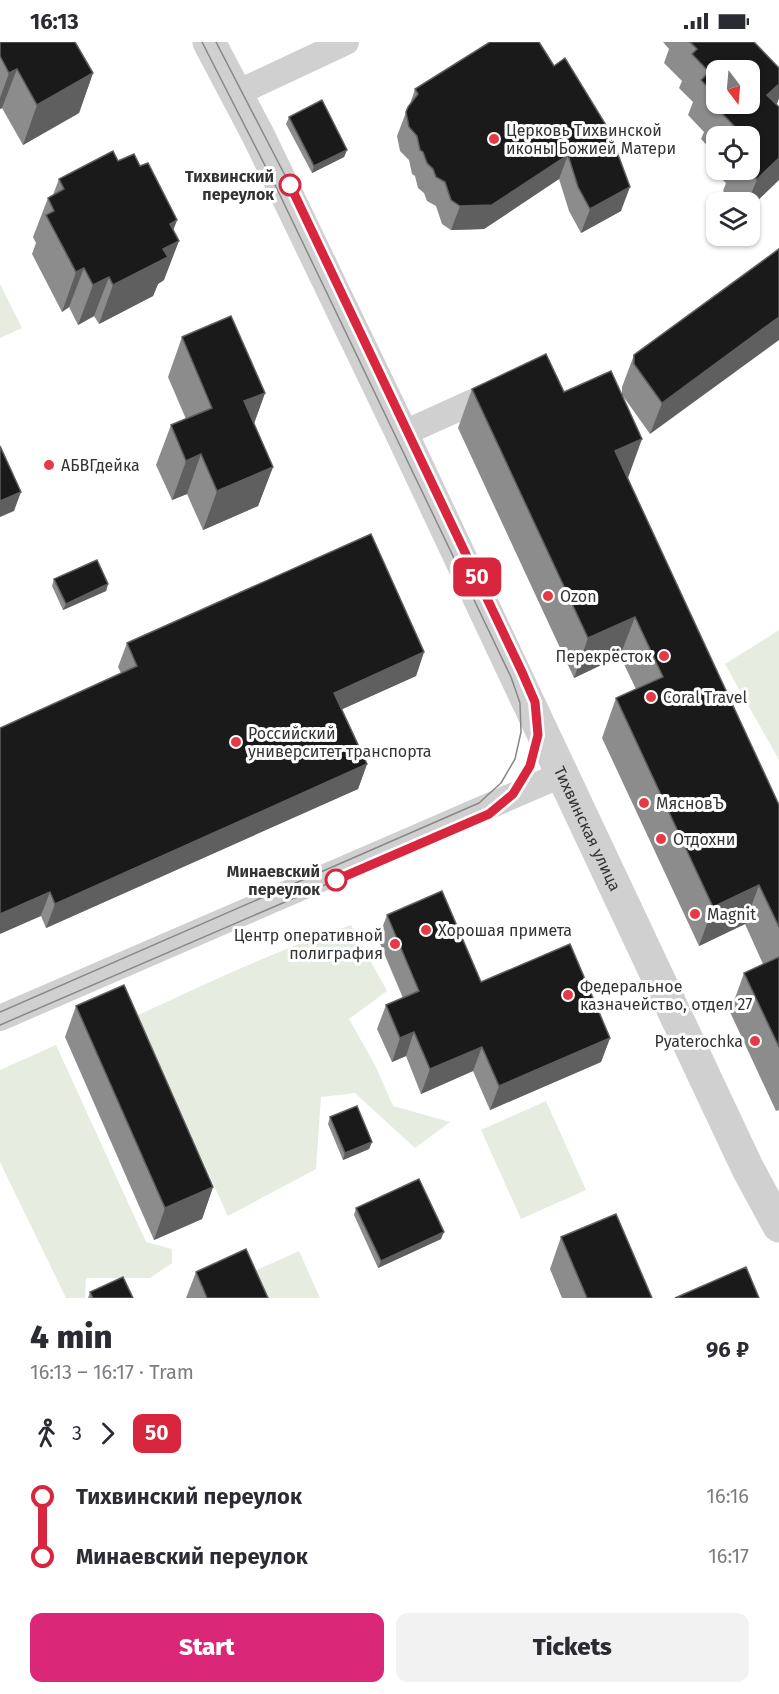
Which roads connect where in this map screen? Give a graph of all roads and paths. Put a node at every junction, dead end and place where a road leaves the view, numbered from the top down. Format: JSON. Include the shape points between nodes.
{"nodes":[{"id":1,"x":209,"y":42,"type":"edge"},
{"id":2,"x":346,"y":42,"type":"edge"},
{"id":3,"x":237,"y":93,"type":"junction"},
{"id":4,"x":518,"y":381,"type":"edge"},
{"id":5,"x":402,"y":434,"type":"junction"},
{"id":6,"x":563,"y":774,"type":"junction"},
{"id":7,"x":0,"y":1018,"type":"edge"},
{"id":8,"x":779,"y":1226,"type":"edge"}],
"edges":[{"from":1,"to":3,"type":"street","name":"Тихвинская улица"},
{"from":2,"to":3,"type":"street"},
{"from":3,"to":5,"type":"street","name":"Тихвинская улица"},
{"from":4,"to":5,"type":"street"},
{"from":5,"to":6,"type":"street","name":"Тихвинская улица"},
{"from":6,"to":7,"type":"street"},
{"from":6,"to":8,"type":"street","name":"Тихвинская улица","via":[[748,1169]]}]}
